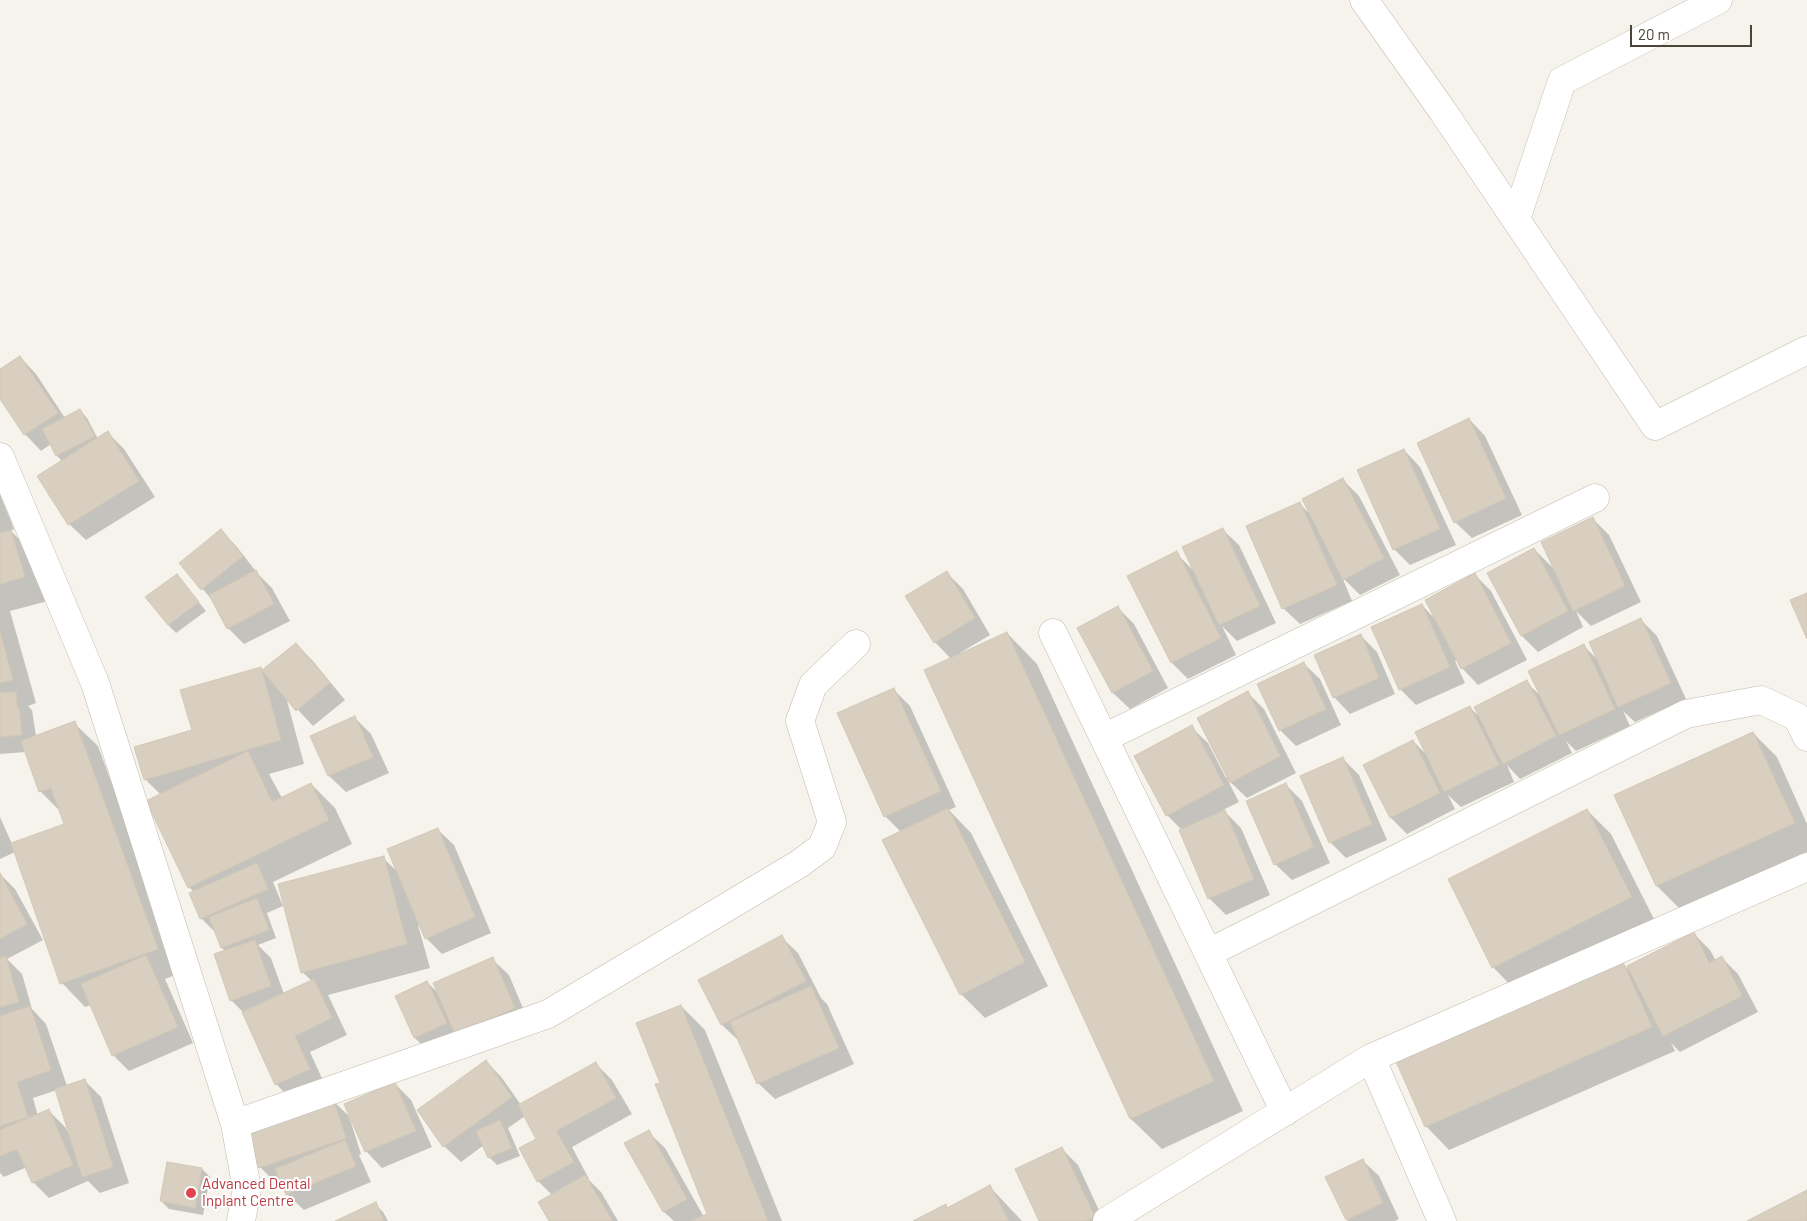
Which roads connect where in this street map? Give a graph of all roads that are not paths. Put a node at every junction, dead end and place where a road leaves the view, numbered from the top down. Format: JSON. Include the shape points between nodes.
{"nodes":[{"id":1,"x":1364,"y":0,"type":"edge"},
{"id":2,"x":1718,"y":0,"type":"edge"},
{"id":3,"x":1516,"y":219,"type":"junction"},
{"id":4,"x":1807,"y":350,"type":"edge"},
{"id":5,"x":0,"y":457,"type":"edge"},
{"id":6,"x":1595,"y":498,"type":"dead end"},
{"id":7,"x":1052,"y":633,"type":"dead end"},
{"id":8,"x":856,"y":644,"type":"dead end"},
{"id":9,"x":1804,"y":722,"type":"edge"},
{"id":10,"x":1104,"y":738,"type":"junction"},
{"id":11,"x":1807,"y":867,"type":"edge"},
{"id":12,"x":1208,"y":953,"type":"junction"},
{"id":13,"x":1371,"y":1058,"type":"junction"},
{"id":14,"x":1285,"y":1112,"type":"junction"},
{"id":15,"x":235,"y":1124,"type":"junction"},
{"id":16,"x":241,"y":1221,"type":"edge"},
{"id":17,"x":1107,"y":1221,"type":"edge"},
{"id":18,"x":1442,"y":1221,"type":"edge"}],
"edges":[{"from":1,"to":3,"type":"street"},
{"from":2,"to":3,"type":"street","via":[[1562,81]]},
{"from":3,"to":4,"type":"street","via":[[1655,426]]},
{"from":5,"to":15,"type":"street","via":[[95,683]]},
{"from":6,"to":10,"type":"street"},
{"from":7,"to":10,"type":"street"},
{"from":8,"to":15,"type":"street","via":[[813,685],[800,721],[832,822],[822,847],[799,864],[548,1014]]},
{"from":9,"to":12,"type":"street","via":[[1761,700],[1686,714]]},
{"from":10,"to":12,"type":"street"},
{"from":11,"to":13,"type":"street"},
{"from":12,"to":14,"type":"street"},
{"from":13,"to":14,"type":"street"},
{"from":13,"to":18,"type":"street"},
{"from":14,"to":17,"type":"street"},
{"from":15,"to":16,"type":"street","via":[[247,1189]]}]}
